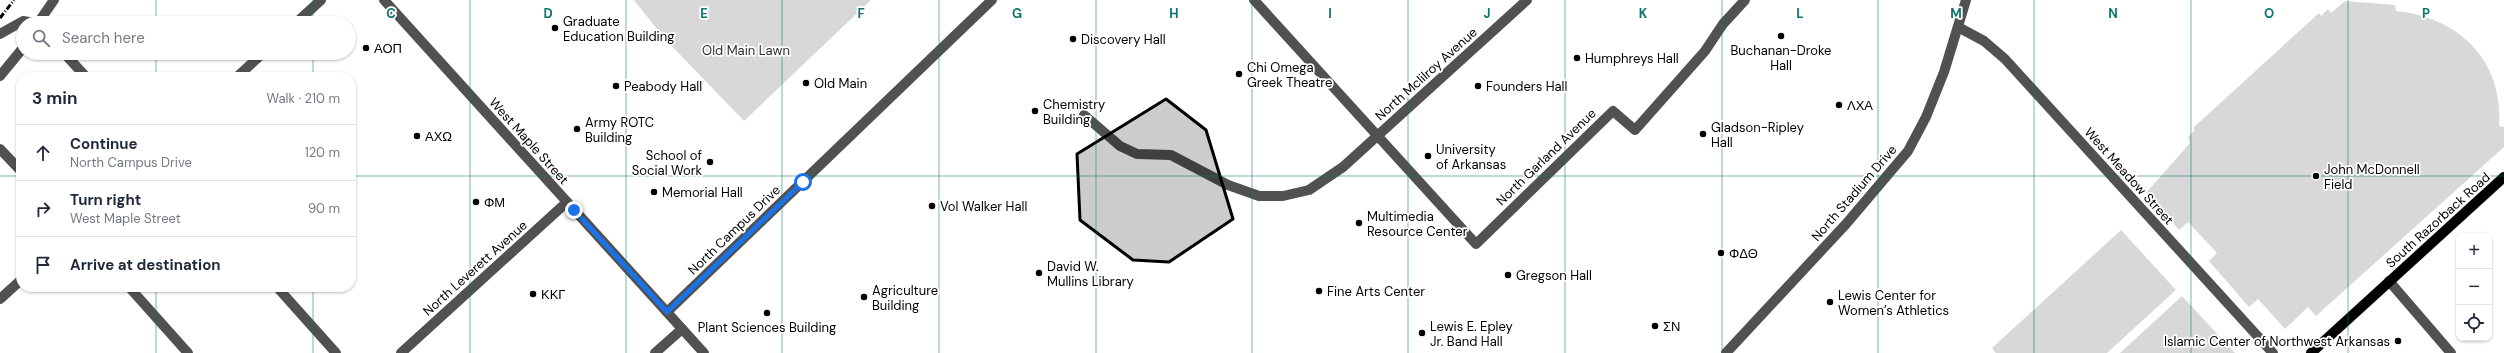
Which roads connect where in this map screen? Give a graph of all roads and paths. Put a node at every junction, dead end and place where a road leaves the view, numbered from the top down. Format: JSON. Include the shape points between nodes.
{"nodes":[{"id":1,"x":54,"y":0,"type":"edge"},
{"id":2,"x":321,"y":0,"type":"edge"},
{"id":3,"x":384,"y":0,"type":"edge"},
{"id":4,"x":992,"y":0,"type":"edge"},
{"id":5,"x":1254,"y":0,"type":"edge"},
{"id":6,"x":1527,"y":0,"type":"edge"},
{"id":7,"x":1745,"y":0,"type":"edge"},
{"id":8,"x":1966,"y":0,"type":"edge"},
{"id":9,"x":43,"y":16,"type":"edge"},
{"id":10,"x":304,"y":16,"type":"edge"},
{"id":11,"x":16,"y":25,"type":"edge"},
{"id":12,"x":1958,"y":27,"type":"junction"},
{"id":13,"x":0,"y":34,"type":"edge"},
{"id":14,"x":16,"y":57,"type":"edge"},
{"id":15,"x":70,"y":60,"type":"edge"},
{"id":16,"x":255,"y":60,"type":"edge"},
{"id":17,"x":81,"y":72,"type":"edge"},
{"id":18,"x":242,"y":72,"type":"edge"},
{"id":19,"x":0,"y":76,"type":"edge"},
{"id":20,"x":1084,"y":115,"type":"dead end"},
{"id":21,"x":1378,"y":135,"type":"junction"},
{"id":22,"x":0,"y":149,"type":"edge"},
{"id":23,"x":16,"y":166,"type":"edge"},
{"id":24,"x":2504,"y":177,"type":"edge"},
{"id":25,"x":567,"y":202,"type":"junction"},
{"id":26,"x":2389,"y":281,"type":"junction"},
{"id":27,"x":16,"y":285,"type":"edge"},
{"id":28,"x":133,"y":292,"type":"edge"},
{"id":29,"x":281,"y":292,"type":"edge"},
{"id":30,"x":0,"y":299,"type":"edge"},
{"id":31,"x":667,"y":312,"type":"junction"},
{"id":32,"x":682,"y":329,"type":"junction"},
{"id":33,"x":188,"y":353,"type":"edge"},
{"id":34,"x":336,"y":353,"type":"edge"},
{"id":35,"x":401,"y":353,"type":"edge"},
{"id":36,"x":655,"y":353,"type":"edge"},
{"id":37,"x":704,"y":353,"type":"edge"},
{"id":38,"x":1726,"y":353,"type":"edge"},
{"id":39,"x":2273,"y":353,"type":"edge"},
{"id":40,"x":2311,"y":353,"type":"edge"},
{"id":41,"x":2452,"y":353,"type":"edge"}],
"edges":[{"from":1,"to":9,"type":"street"},
{"from":2,"to":10,"type":"street"},
{"from":3,"to":25,"type":"street","name":"West Maple Street"},
{"from":4,"to":31,"type":"street","name":"North Campus Drive"},
{"from":5,"to":21,"type":"street"},
{"from":6,"to":21,"type":"street","name":"North McIilroy Avenue"},
{"from":7,"to":21,"type":"street","name":"North Garland Avenue","via":[[1723,24],[1705,51],[1635,130],[1613,111],[1476,244]]},
{"from":8,"to":12,"type":"street","name":"North Stadium Drive"},
{"from":11,"to":13,"type":"street"},
{"from":12,"to":38,"type":"street","name":"North Stadium Drive","via":[[1928,110],[1908,151],[1877,189]]},
{"from":12,"to":39,"type":"street","name":"West Meadow Street","via":[[1984,41],[2005,59]]},
{"from":14,"to":19,"type":"street"},
{"from":15,"to":17,"type":"street"},
{"from":16,"to":18,"type":"street"},
{"from":20,"to":21,"type":"street","name":"North McIilroy Avenue","via":[[1120,146],[1137,154],[1171,155],[1228,185],[1259,196],[1283,196],[1309,190],[1343,167]]},
{"from":22,"to":23,"type":"street"},
{"from":24,"to":26,"type":"main road","name":"South Razorback Road"},
{"from":25,"to":31,"type":"street","name":"West Maple Street"},
{"from":25,"to":35,"type":"street","name":"North Leverett Avenue"},
{"from":26,"to":40,"type":"main road","name":"South Razorback Road"},
{"from":26,"to":41,"type":"street"},
{"from":27,"to":30,"type":"street"},
{"from":28,"to":33,"type":"street"},
{"from":29,"to":34,"type":"street"},
{"from":31,"to":32,"type":"street","name":"West Maple Street"},
{"from":32,"to":36,"type":"street"},
{"from":32,"to":37,"type":"street","name":"West Maple Street"}]}
